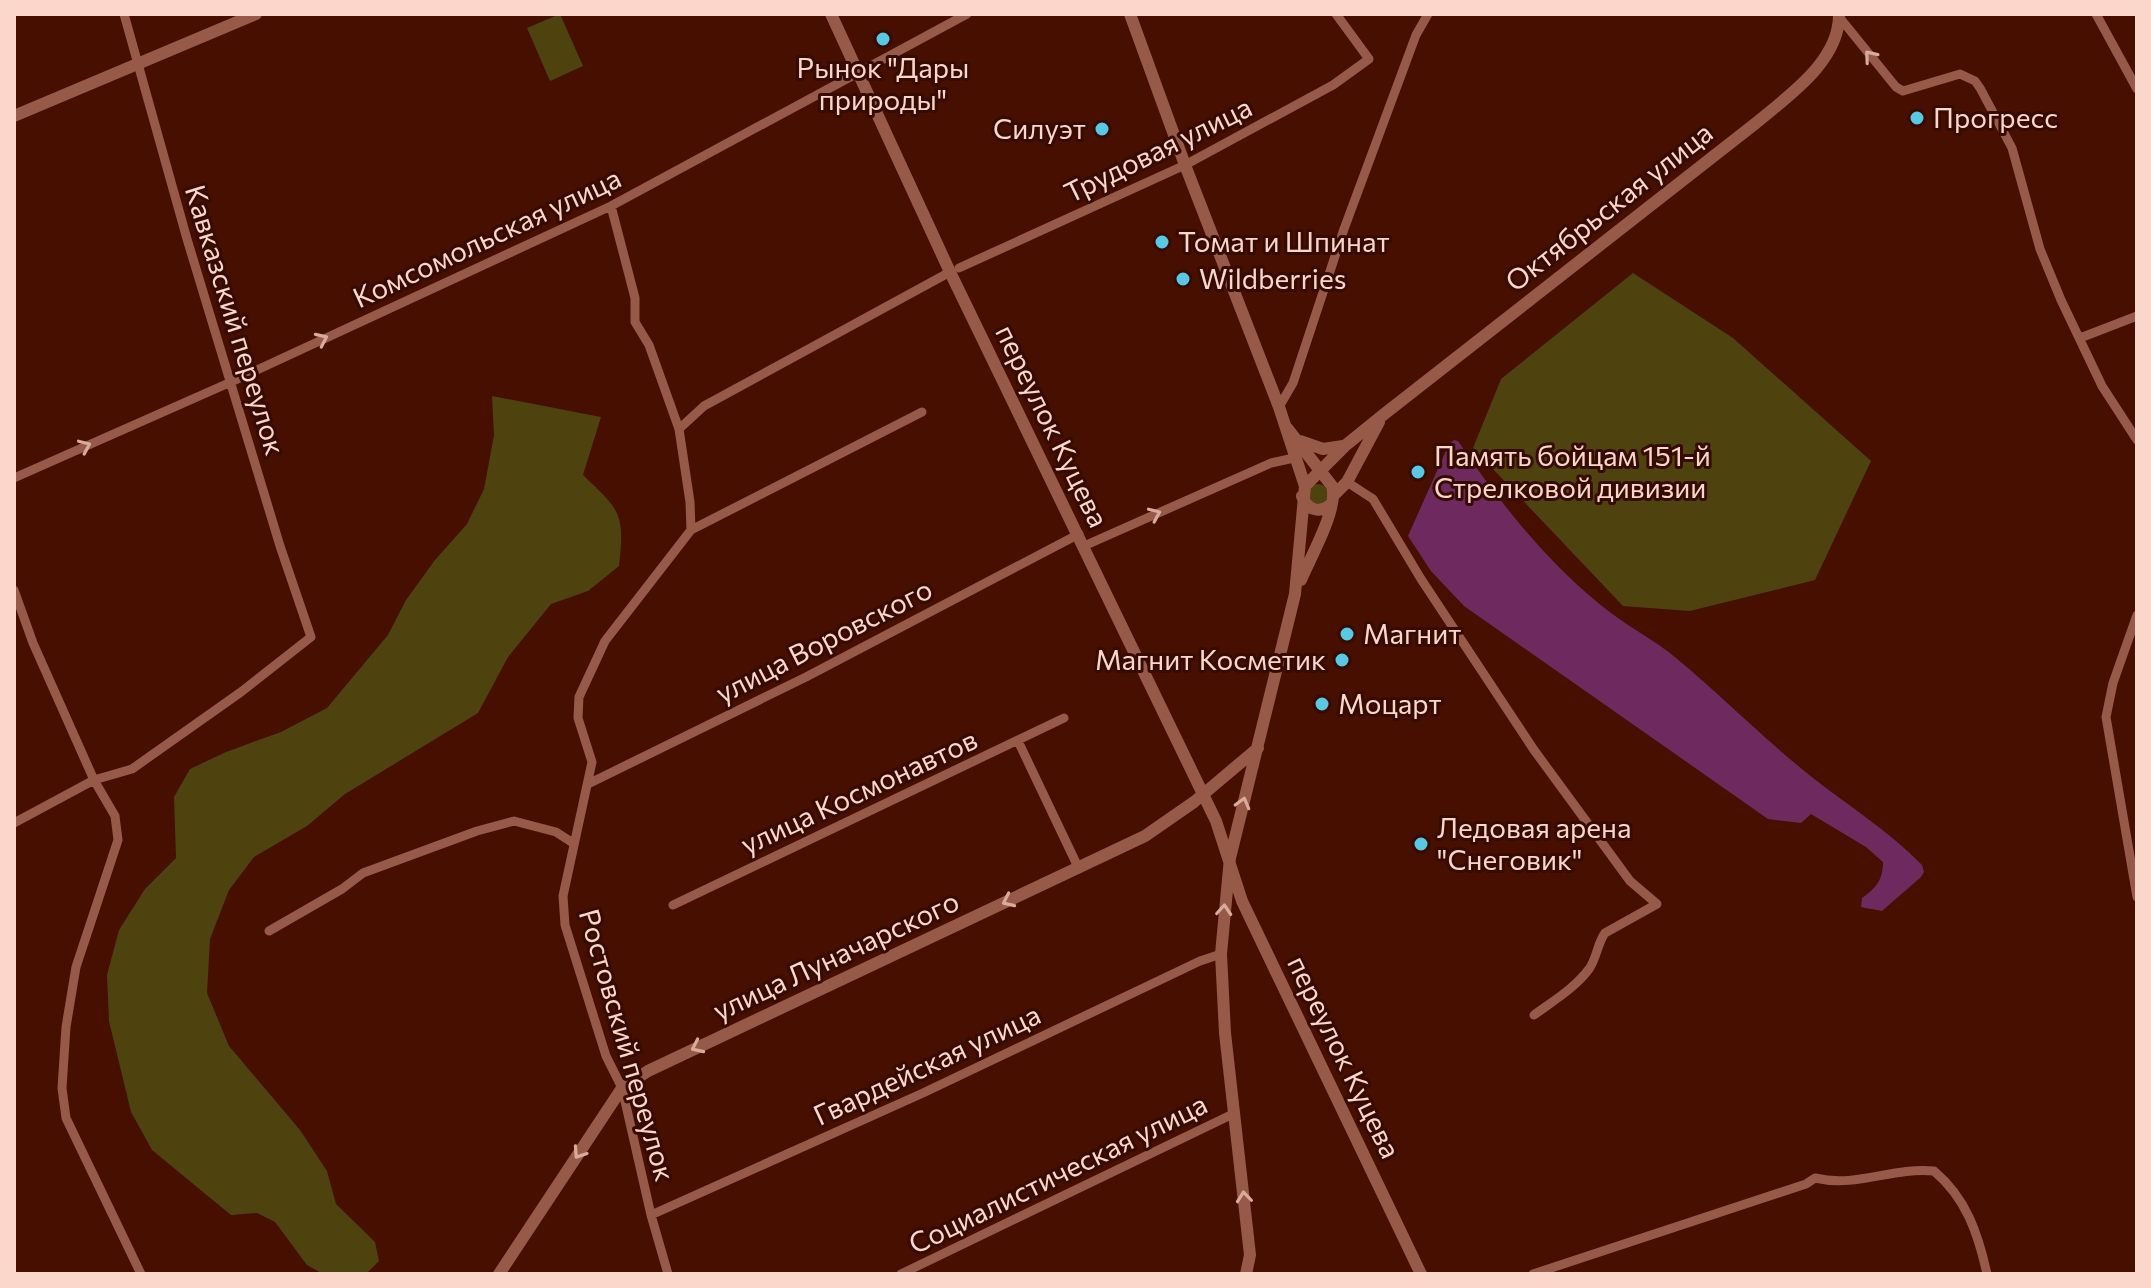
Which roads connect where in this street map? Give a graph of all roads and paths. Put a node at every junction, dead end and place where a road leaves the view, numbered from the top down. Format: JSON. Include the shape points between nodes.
{"nodes":[{"id":1,"x":124,"y":14,"type":"edge"},
{"id":2,"x":256,"y":14,"type":"edge"},
{"id":3,"x":831,"y":14,"type":"edge"},
{"id":4,"x":967,"y":14,"type":"edge"},
{"id":5,"x":1130,"y":14,"type":"edge"},
{"id":6,"x":1336,"y":14,"type":"edge"},
{"id":7,"x":1428,"y":14,"type":"edge"},
{"id":8,"x":2096,"y":14,"type":"edge"},
{"id":9,"x":1840,"y":16,"type":"edge"},
{"id":10,"x":139,"y":63,"type":"junction"},
{"id":11,"x":859,"y":72,"type":"junction"},
{"id":12,"x":2137,"y":89,"type":"edge"},
{"id":13,"x":14,"y":116,"type":"edge"},
{"id":14,"x":1185,"y":165,"type":"junction"},
{"id":15,"x":611,"y":206,"type":"junction"},
{"id":16,"x":955,"y":270,"type":"junction"},
{"id":17,"x":2137,"y":316,"type":"edge"},
{"id":18,"x":2080,"y":338,"type":"junction"},
{"id":19,"x":231,"y":382,"type":"junction"},
{"id":20,"x":1279,"y":407,"type":"junction"},
{"id":21,"x":922,"y":412,"type":"dead end"},
{"id":22,"x":1383,"y":415,"type":"junction"},
{"id":23,"x":1286,"y":427,"type":"junction"},
{"id":24,"x":679,"y":429,"type":"junction"},
{"id":25,"x":1298,"y":440,"type":"junction"},
{"id":26,"x":2137,"y":440,"type":"edge"},
{"id":27,"x":1346,"y":445,"type":"junction"},
{"id":28,"x":1294,"y":458,"type":"junction"},
{"id":29,"x":14,"y":478,"type":"edge"},
{"id":30,"x":1347,"y":482,"type":"junction"},
{"id":31,"x":1310,"y":483,"type":"junction"},
{"id":32,"x":1332,"y":493,"type":"junction"},
{"id":33,"x":691,"y":530,"type":"junction"},
{"id":34,"x":1081,"y":540,"type":"junction"},
{"id":35,"x":14,"y":590,"type":"edge"},
{"id":36,"x":1295,"y":594,"type":"junction"},
{"id":37,"x":2137,"y":615,"type":"edge"},
{"id":38,"x":1064,"y":718,"type":"dead end"},
{"id":39,"x":1018,"y":741,"type":"junction"},
{"id":40,"x":1258,"y":748,"type":"junction"},
{"id":41,"x":94,"y":780,"type":"junction"},
{"id":42,"x":588,"y":784,"type":"junction"},
{"id":43,"x":1202,"y":795,"type":"junction"},
{"id":44,"x":14,"y":823,"type":"edge"},
{"id":45,"x":573,"y":843,"type":"junction"},
{"id":46,"x":1230,"y":858,"type":"junction"},
{"id":47,"x":1079,"y":869,"type":"junction"},
{"id":48,"x":2137,"y":897,"type":"edge"},
{"id":49,"x":673,"y":905,"type":"dead end"},
{"id":50,"x":269,"y":931,"type":"dead end"},
{"id":51,"x":1221,"y":954,"type":"junction"},
{"id":52,"x":1534,"y":1015,"type":"dead end"},
{"id":53,"x":622,"y":1088,"type":"junction"},
{"id":54,"x":1235,"y":1113,"type":"junction"},
{"id":55,"x":651,"y":1215,"type":"junction"},
{"id":56,"x":141,"y":1274,"type":"edge"},
{"id":57,"x":499,"y":1274,"type":"edge"},
{"id":58,"x":668,"y":1274,"type":"edge"},
{"id":59,"x":901,"y":1274,"type":"edge"},
{"id":60,"x":1246,"y":1274,"type":"edge"},
{"id":61,"x":1421,"y":1274,"type":"edge"},
{"id":62,"x":1533,"y":1274,"type":"edge"},
{"id":63,"x":1987,"y":1274,"type":"edge"}],
"edges":[{"from":1,"to":10,"type":"street","name":"Кавказский переулок"},
{"from":2,"to":10,"type":"street"},
{"from":3,"to":11,"type":"street","name":"переулок Куцева"},
{"from":4,"to":11,"type":"street","name":"Комсомольская улица"},
{"from":5,"to":14,"type":"street"},
{"from":6,"to":14,"type":"street","name":"Трудовая улица","via":[[1369,59],[1333,85]]},
{"from":7,"to":20,"type":"street","via":[[1344,229],[1293,383]]},
{"from":8,"to":12,"type":"street"},
{"from":18,"to":9,"type":"street","name":"Октябрьская улица","one_way":true,"via":[[2040,249],[2012,148],[1975,81],[1960,74],[1903,91]]},
{"from":9,"to":22,"type":"street","name":"Октябрьская улица","via":[[1827,54],[1792,92]]},
{"from":10,"to":13,"type":"street"},
{"from":10,"to":19,"type":"street","name":"Кавказский переулок"},
{"from":11,"to":15,"type":"street","name":"Комсомольская улица"},
{"from":11,"to":16,"type":"street","name":"переулок Куцева"},
{"from":14,"to":16,"type":"street","name":"Трудовая улица"},
{"from":14,"to":20,"type":"street"},
{"from":19,"to":15,"type":"street","name":"Комсомольская улица","one_way":true},
{"from":15,"to":24,"type":"street","via":[[635,298],[635,322],[649,345]]},
{"from":16,"to":24,"type":"street","name":"Трудовая улица","via":[[704,406]]},
{"from":16,"to":34,"type":"street","name":"переулок Куцева"},
{"from":17,"to":18,"type":"street"},
{"from":18,"to":26,"type":"street","name":"Октябрьская улица","via":[[2102,386]]},
{"from":29,"to":19,"type":"street","name":"Комсомольская улица","one_way":true},
{"from":19,"to":41,"type":"street","name":"Кавказский переулок","via":[[311,637],[132,769]]},
{"from":20,"to":23,"type":"street"},
{"from":21,"to":33,"type":"street","name":"Ростовский переулок"},
{"from":22,"to":27,"type":"street","name":"Октябрьская улица"},
{"from":22,"to":30,"type":"street","name":"Октябрьская улица"},
{"from":23,"to":25,"type":"street"},
{"from":23,"to":28,"type":"street"},
{"from":24,"to":33,"type":"street"},
{"from":25,"to":27,"type":"street","via":[[1323,449]]},
{"from":25,"to":31,"type":"street"},
{"from":27,"to":31,"type":"street","name":"Октябрьская улица"},
{"from":28,"to":31,"type":"street"},
{"from":34,"to":28,"type":"street","name":"улица Воровского","one_way":true},
{"from":30,"to":32,"type":"street","name":"Октябрьская улица"},
{"from":30,"to":52,"type":"street","via":[[1373,499],[1534,750],[1630,881],[1657,904],[1605,933],[1591,966],[1576,984]]},
{"from":31,"to":32,"type":"street"},
{"from":31,"to":32,"type":"street","via":[[1307,505],[1316,510],[1326,508]]},
{"from":31,"to":36,"type":"street"},
{"from":32,"to":36,"type":"street"},
{"from":33,"to":42,"type":"street","name":"Ростовский переулок","via":[[605,641],[579,697],[578,718],[592,762]]},
{"from":34,"to":42,"type":"street","name":"улица Воровского"},
{"from":34,"to":43,"type":"street","name":"переулок Куцева"},
{"from":35,"to":41,"type":"street"},
{"from":36,"to":40,"type":"street"},
{"from":37,"to":48,"type":"street","via":[[2106,717]]},
{"from":38,"to":39,"type":"street","name":"улица Космонавтов"},
{"from":39,"to":47,"type":"street"},
{"from":39,"to":49,"type":"street","name":"улица Космонавтов"},
{"from":40,"to":43,"type":"street","name":"улица Луначарского"},
{"from":46,"to":40,"type":"street","one_way":true},
{"from":41,"to":44,"type":"street"},
{"from":41,"to":56,"type":"street","via":[[115,816],[118,840],[76,967],[62,1088],[66,1118]]},
{"from":42,"to":45,"type":"street","name":"Ростовский переулок"},
{"from":43,"to":46,"type":"street","name":"переулок Куцева"},
{"from":43,"to":47,"type":"street","name":"улица Луначарского","via":[[1145,836]]},
{"from":45,"to":50,"type":"street","via":[[556,832],[514,821],[477,831],[363,873]]},
{"from":45,"to":53,"type":"street","name":"Ростовский переулок","via":[[563,896],[565,925],[606,1056]]},
{"from":51,"to":46,"type":"street","name":"переулок Куцева","one_way":true},
{"from":46,"to":61,"type":"street","name":"переулок Куцева","via":[[1242,901]]},
{"from":47,"to":53,"type":"street","name":"улица Луначарского","one_way":true,"via":[[648,1071]]},
{"from":51,"to":54,"type":"street","name":"переулок Куцева"},
{"from":51,"to":55,"type":"street","name":"Гвардейская улица"},
{"from":53,"to":55,"type":"street","name":"Ростовский переулок"},
{"from":53,"to":57,"type":"street","name":"улица Луначарского","one_way":true},
{"from":54,"to":59,"type":"street","name":"Социалистическая улица"},
{"from":60,"to":54,"type":"street","name":"переулок Куцева","one_way":true,"via":[[1250,1255]]},
{"from":55,"to":58,"type":"street","name":"Ростовский переулок"},
{"from":62,"to":63,"type":"street","via":[[1815,1178],[1858,1182],[1901,1171],[1934,1171],[1957,1194],[1971,1219]]}]}
